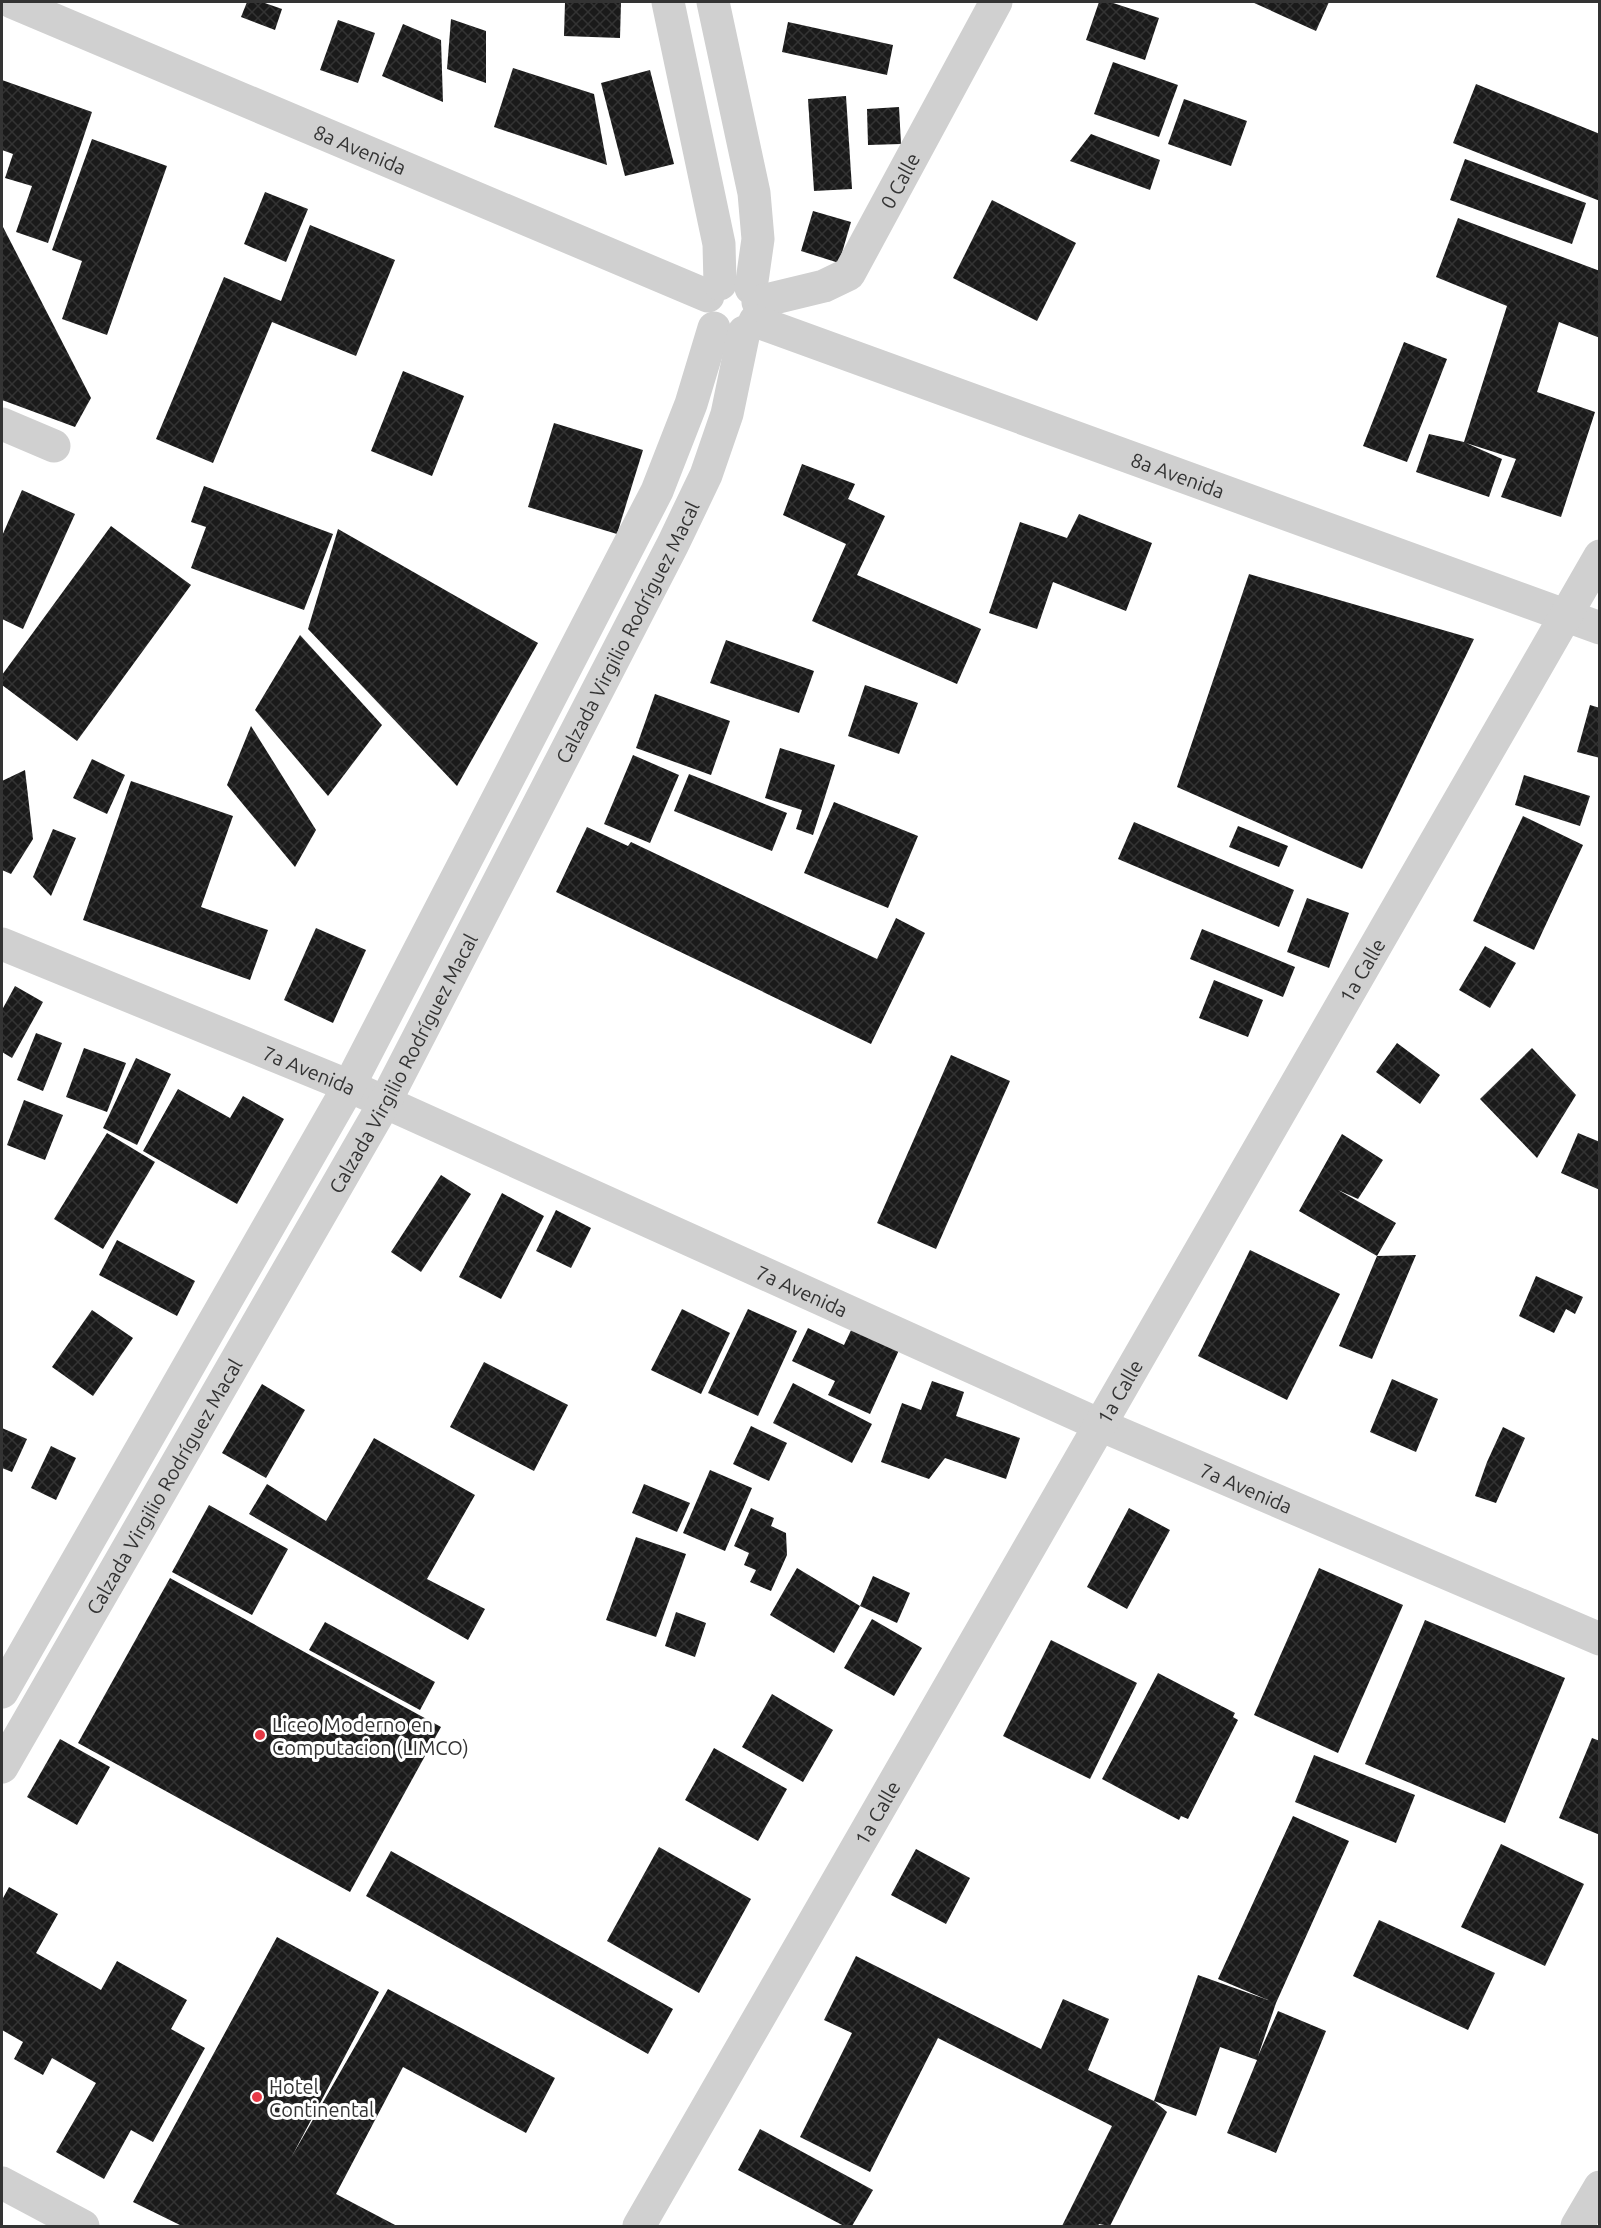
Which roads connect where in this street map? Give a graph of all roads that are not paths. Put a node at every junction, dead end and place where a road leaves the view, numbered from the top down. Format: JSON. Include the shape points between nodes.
{"nodes":[{"id":1,"x":12,"y":2,"type":"edge"},
{"id":2,"x":668,"y":2,"type":"edge"},
{"id":3,"x":713,"y":2,"type":"edge"},
{"id":4,"x":996,"y":2,"type":"edge"},
{"id":5,"x":736,"y":307,"type":"junction"},
{"id":6,"x":2,"y":424,"type":"edge"},
{"id":7,"x":54,"y":446,"type":"dead end"},
{"id":8,"x":1599,"y":556,"type":"edge"},
{"id":9,"x":1565,"y":616,"type":"junction"},
{"id":10,"x":1599,"y":628,"type":"edge"},
{"id":11,"x":2,"y":944,"type":"edge"},
{"id":12,"x":350,"y":1086,"type":"junction"},
{"id":13,"x":385,"y":1102,"type":"junction"},
{"id":14,"x":1100,"y":1425,"type":"junction"},
{"id":15,"x":1599,"y":1639,"type":"edge"},
{"id":16,"x":2,"y":1692,"type":"edge"},
{"id":17,"x":2,"y":1767,"type":"edge"},
{"id":18,"x":2,"y":2183,"type":"edge"},
{"id":19,"x":1599,"y":2187,"type":"edge"},
{"id":20,"x":83,"y":2226,"type":"edge"},
{"id":21,"x":639,"y":2226,"type":"edge"},
{"id":22,"x":1577,"y":2226,"type":"edge"}],
"edges":[{"from":1,"to":5,"type":"street","name":"8a Avenida"},
{"from":2,"to":5,"type":"street","name":"Calzada Virgilio Rodríguez Macal"},
{"from":3,"to":5,"type":"street","name":"Calzada Virgilio Rodríguez Macal","via":[[754,193],[758,239]]},
{"from":4,"to":5,"type":"street","name":"0 Calle","via":[[849,274],[824,286]]},
{"from":5,"to":9,"type":"street","name":"8a Avenida"},
{"from":5,"to":12,"type":"street","name":"Calzada Virgilio Rodríguez Macal","via":[[691,404],[657,491]]},
{"from":5,"to":13,"type":"street","name":"Calzada Virgilio Rodríguez Macal","via":[[727,414],[706,475]]},
{"from":6,"to":7,"type":"street"},
{"from":8,"to":9,"type":"street","name":"1a Calle"},
{"from":9,"to":10,"type":"street","name":"8a Avenida"},
{"from":9,"to":14,"type":"street","name":"1a Calle"},
{"from":11,"to":12,"type":"street","name":"7a Avenida"},
{"from":12,"to":13,"type":"street","name":"7a Avenida"},
{"from":12,"to":16,"type":"street","name":"Calzada Virgilio Rodríguez Macal"},
{"from":13,"to":14,"type":"street","name":"7a Avenida"},
{"from":13,"to":17,"type":"street","name":"Calzada Virgilio Rodríguez Macal"},
{"from":14,"to":15,"type":"street","name":"7a Avenida"},
{"from":14,"to":21,"type":"street","name":"1a Calle"},
{"from":18,"to":20,"type":"street"},
{"from":19,"to":22,"type":"street"}]}
